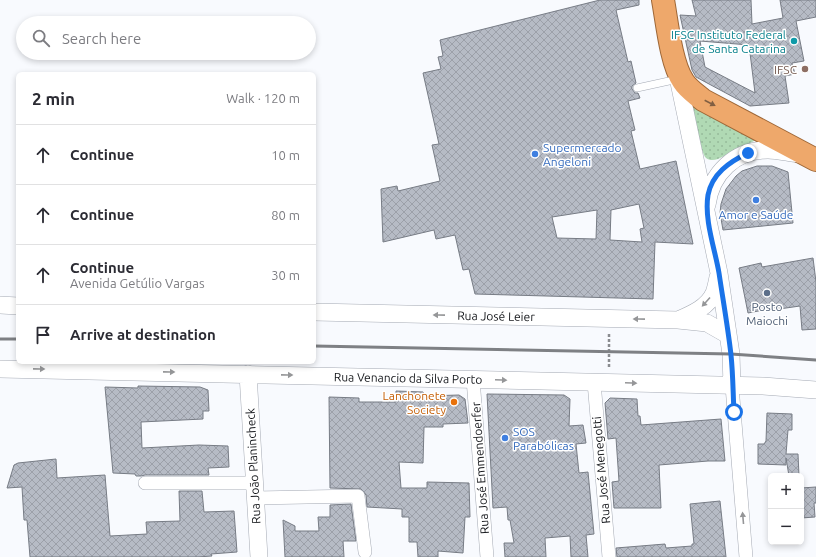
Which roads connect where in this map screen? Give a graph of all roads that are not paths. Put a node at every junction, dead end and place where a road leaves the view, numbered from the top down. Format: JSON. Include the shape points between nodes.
{"nodes":[{"id":1,"x":663,"y":0,"type":"edge"},
{"id":2,"x":676,"y":72,"type":"junction"},
{"id":3,"x":637,"y":88,"type":"dead end"},
{"id":4,"x":694,"y":156,"type":"junction"},
{"id":5,"x":812,"y":158,"type":"edge"},
{"id":6,"x":726,"y":166,"type":"junction"},
{"id":7,"x":707,"y":211,"type":"junction"},
{"id":8,"x":719,"y":272,"type":"junction"},
{"id":9,"x":0,"y":305,"type":"edge"},
{"id":10,"x":16,"y":306,"type":"edge"},
{"id":11,"x":316,"y":312,"type":"edge"},
{"id":12,"x":678,"y":320,"type":"junction"},
{"id":13,"x":728,"y":335,"type":"junction"},
{"id":14,"x":731,"y":357,"type":"junction"},
{"id":15,"x":0,"y":369,"type":"edge"},
{"id":16,"x":248,"y":374,"type":"junction"},
{"id":17,"x":473,"y":379,"type":"junction"},
{"id":18,"x":594,"y":382,"type":"junction"},
{"id":19,"x":708,"y":385,"type":"junction"},
{"id":20,"x":732,"y":386,"type":"junction"},
{"id":21,"x":763,"y":386,"type":"junction"},
{"id":22,"x":816,"y":390,"type":"edge"},
{"id":23,"x":145,"y":483,"type":"dead end"},
{"id":24,"x":255,"y":491,"type":"junction"},
{"id":25,"x":365,"y":552,"type":"dead end"},
{"id":26,"x":259,"y":557,"type":"edge"},
{"id":27,"x":487,"y":557,"type":"edge"},
{"id":28,"x":609,"y":557,"type":"edge"},
{"id":29,"x":746,"y":557,"type":"edge"}],
"edges":[{"from":1,"to":2,"type":"highway"},
{"from":2,"to":3,"type":"lane"},
{"from":2,"to":4,"type":"street"},
{"from":2,"to":5,"type":"highway","one_way":true,"via":[[703,100]]},
{"from":4,"to":6,"type":"street","via":[[708,168]]},
{"from":4,"to":7,"type":"street"},
{"from":5,"to":6,"type":"street","via":[[770,150],[759,151],[748,153]]},
{"from":6,"to":7,"type":"street","via":[[719,172],[710,188]]},
{"from":7,"to":8,"type":"street"},
{"from":8,"to":12,"type":"street","name":"Rua José Leier","one_way":true,"via":[[714,293],[705,305]]},
{"from":8,"to":13,"type":"street"},
{"from":9,"to":10,"type":"street"},
{"from":12,"to":11,"type":"street","name":"Rua José Leier","one_way":true},
{"from":12,"to":13,"type":"street","name":"Rua José Leier","via":[[707,323]]},
{"from":13,"to":14,"type":"street"},
{"from":14,"to":19,"type":"street","via":[[719,378]]},
{"from":14,"to":20,"type":"street"},
{"from":14,"to":21,"type":"street","via":[[742,371]]},
{"from":15,"to":16,"type":"street","name":"Rua Venancio da Silva Porto","one_way":true},
{"from":16,"to":17,"type":"street","name":"Rua Venancio da Silva Porto","one_way":true},
{"from":16,"to":24,"type":"street","name":"Rua João Planincheck"},
{"from":17,"to":18,"type":"street","name":"Rua Venancio da Silva Porto","one_way":true},
{"from":17,"to":27,"type":"street","name":"Rua José Emmendoerfer"},
{"from":18,"to":19,"type":"street","name":"Rua Venancio da Silva Porto","one_way":true},
{"from":18,"to":28,"type":"street","name":"Rua José Menegotti"},
{"from":19,"to":20,"type":"street","name":"Rua Venancio da Silva Porto"},
{"from":20,"to":21,"type":"street","name":"Rua Venancio da Silva Porto"},
{"from":29,"to":20,"type":"street","one_way":true},
{"from":21,"to":22,"type":"street","name":"Rua Venancio da Silva Porto"},
{"from":23,"to":24,"type":"street"},
{"from":24,"to":25,"type":"street","via":[[358,496]]},
{"from":24,"to":26,"type":"street","name":"Rua João Planincheck"}]}
